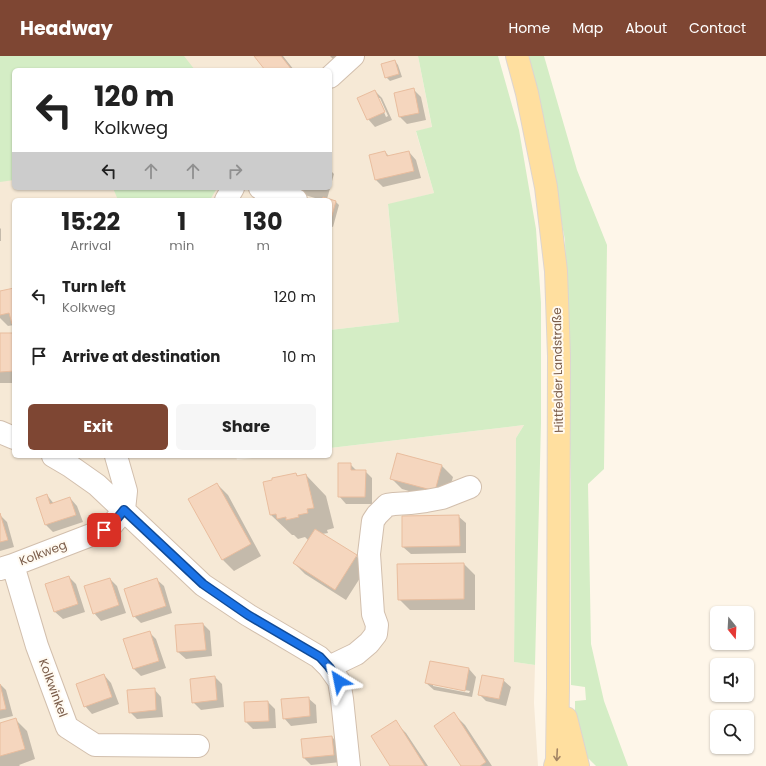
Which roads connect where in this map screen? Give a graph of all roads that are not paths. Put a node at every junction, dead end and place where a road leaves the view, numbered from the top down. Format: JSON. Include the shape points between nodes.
{"nodes":[{"id":1,"x":352,"y":56,"type":"edge"},
{"id":2,"x":517,"y":56,"type":"edge"},
{"id":3,"x":332,"y":75,"type":"edge"},
{"id":4,"x":266,"y":190,"type":"edge"},
{"id":5,"x":290,"y":198,"type":"edge"},
{"id":6,"x":0,"y":432,"type":"edge"},
{"id":7,"x":12,"y":437,"type":"edge"},
{"id":8,"x":56,"y":458,"type":"edge"},
{"id":9,"x":117,"y":458,"type":"edge"},
{"id":10,"x":470,"y":487,"type":"dead end"},
{"id":11,"x":124,"y":510,"type":"junction"},
{"id":12,"x":6,"y":567,"type":"edge"},
{"id":13,"x":329,"y":667,"type":"junction"},
{"id":14,"x":558,"y":688,"type":"junction"},
{"id":15,"x":198,"y":746,"type":"dead end"},
{"id":16,"x":349,"y":766,"type":"edge"},
{"id":17,"x":555,"y":766,"type":"edge"},
{"id":18,"x":578,"y":766,"type":"edge"}],
"edges":[{"from":1,"to":3,"type":"street"},
{"from":2,"to":14,"type":"main road","name":"Hittfelder Landstraße","via":[[546,187],[556,271],[559,356]]},
{"from":4,"to":5,"type":"street"},
{"from":6,"to":7,"type":"street"},
{"from":8,"to":11,"type":"street","via":[[97,485]]},
{"from":9,"to":11,"type":"street","via":[[126,491]]},
{"from":10,"to":13,"type":"street","via":[[426,502],[394,504],[377,515],[373,521],[369,554],[376,634],[356,654]]},
{"from":11,"to":12,"type":"street","name":"Kolkweg","via":[[111,526],[104,530]]},
{"from":11,"to":13,"type":"street","via":[[203,584],[248,615],[320,657]]},
{"from":12,"to":15,"type":"street","name":"Kolkwinkel","via":[[67,727],[95,746]]},
{"from":13,"to":16,"type":"street","via":[[339,681]]},
{"from":14,"to":17,"type":"main road","name":"Hittfelder Landstraße","one_way":true},
{"from":14,"to":18,"type":"main road","name":"Hittfelder Landstraße"}]}
